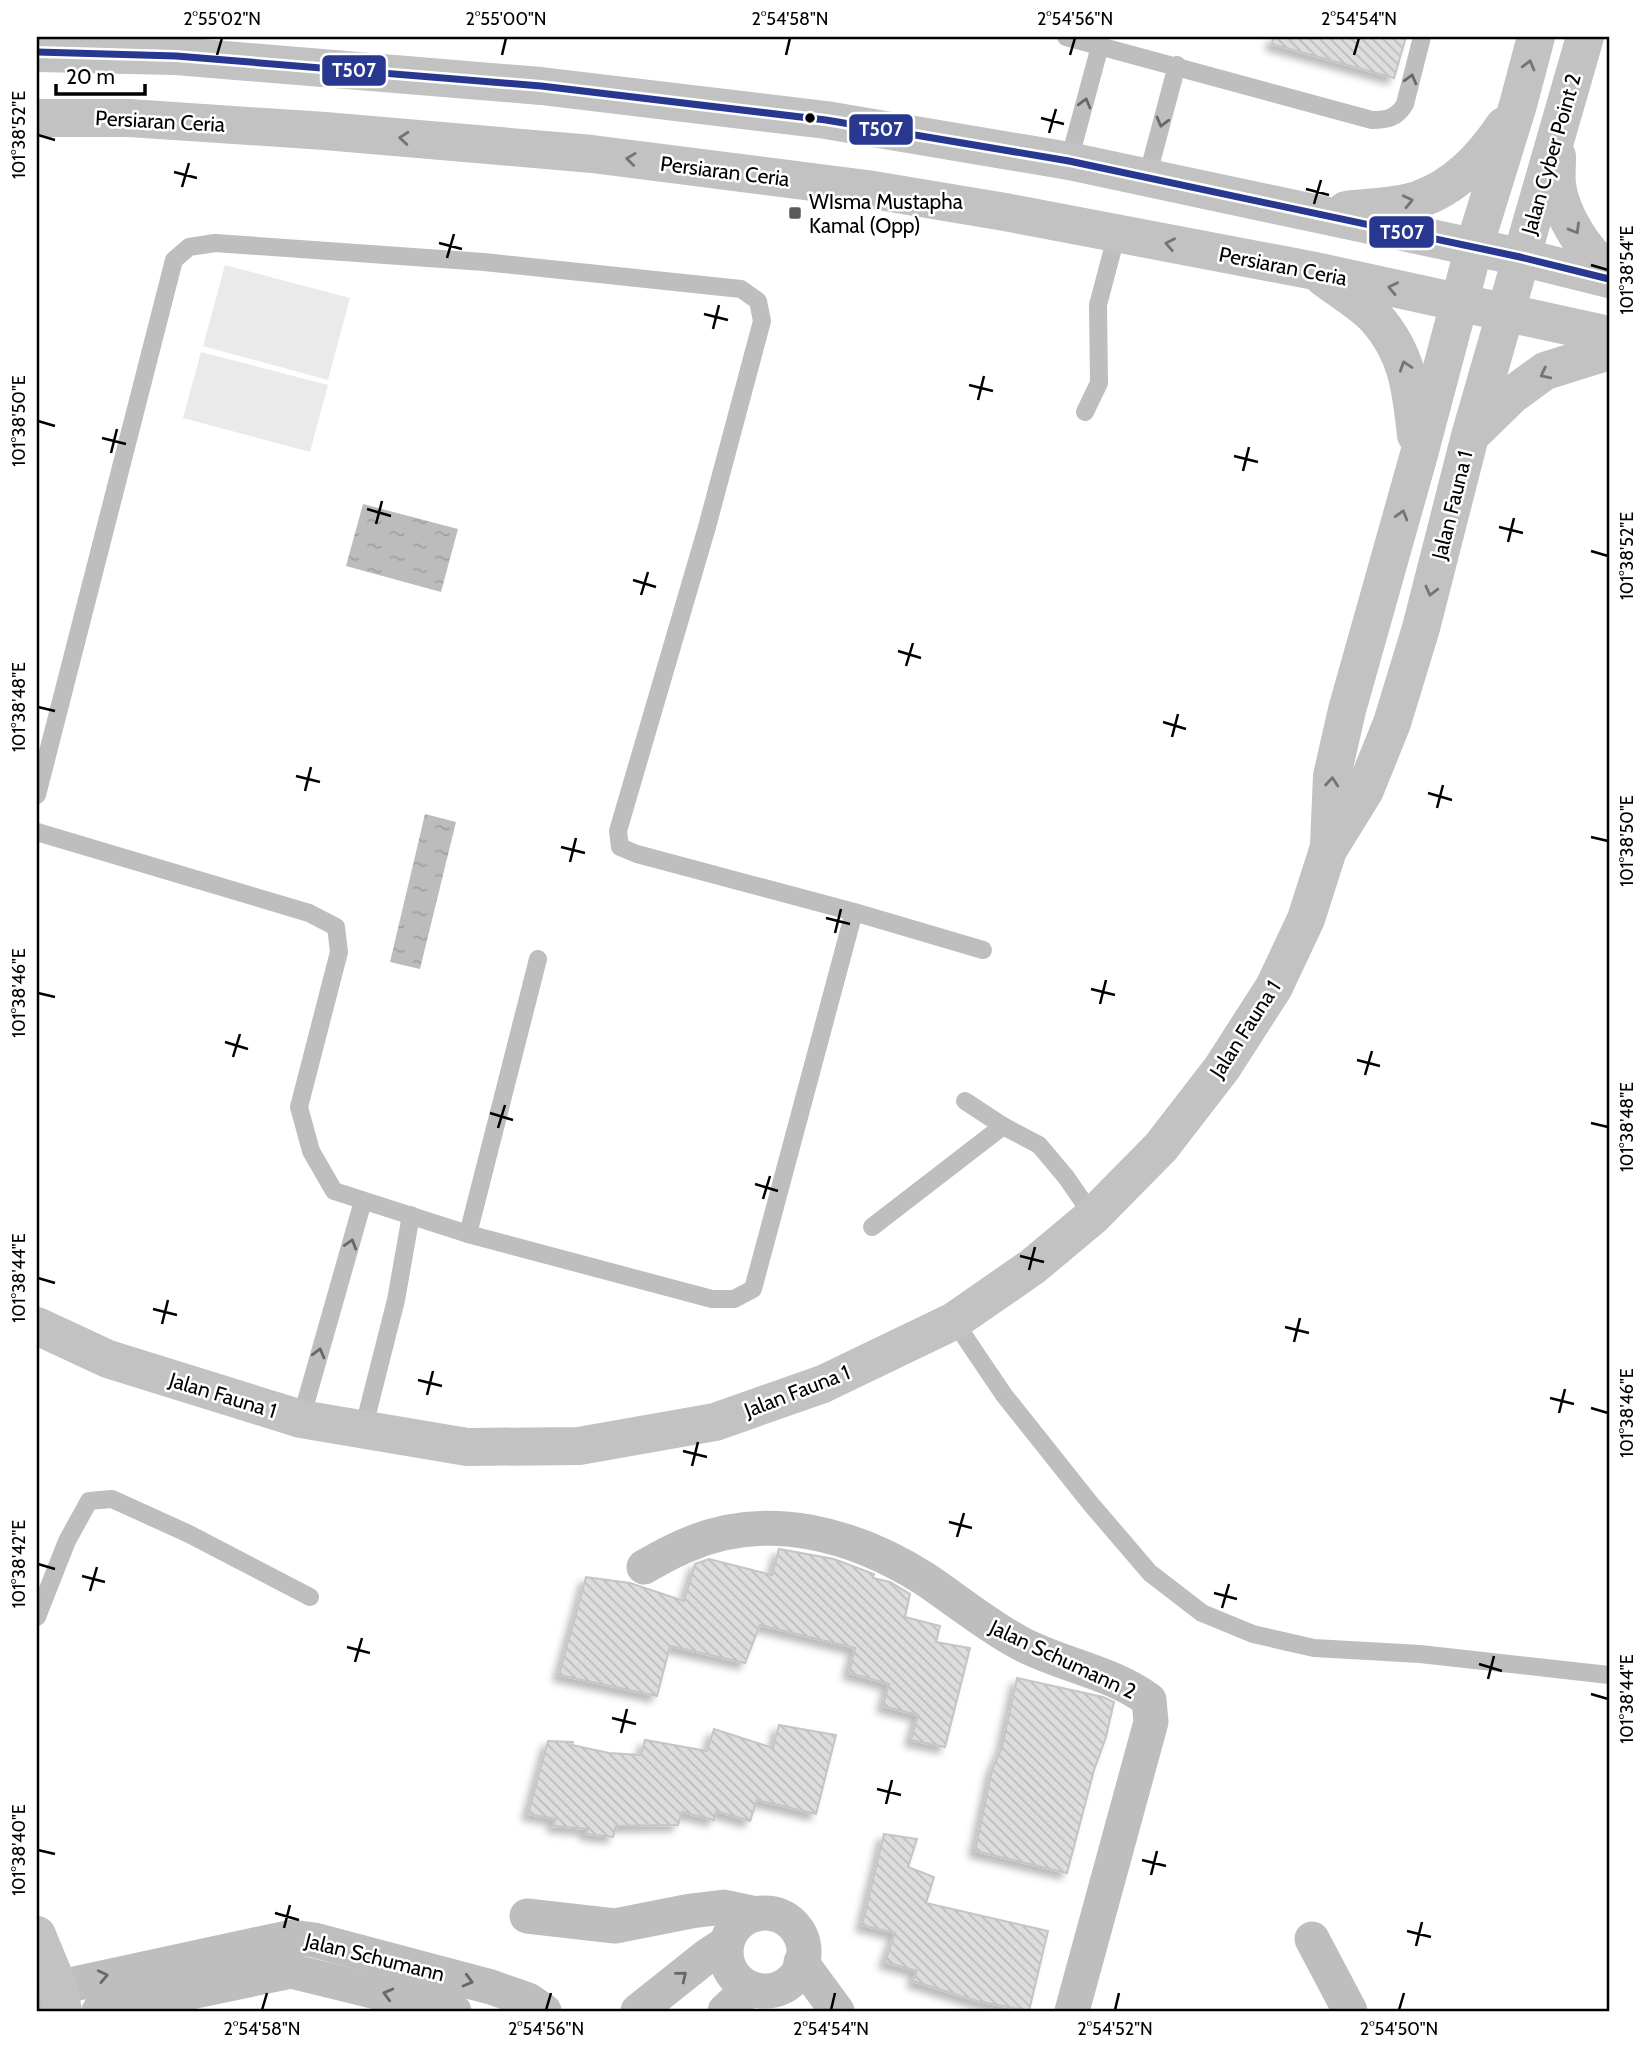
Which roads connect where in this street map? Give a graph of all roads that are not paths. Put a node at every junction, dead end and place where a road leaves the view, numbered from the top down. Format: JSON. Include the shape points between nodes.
{"nodes":[{"id":1,"x":1066,"y":37,"type":"edge"},
{"id":2,"x":1422,"y":37,"type":"edge"},
{"id":3,"x":1536,"y":37,"type":"edge"},
{"id":4,"x":1585,"y":37,"type":"edge"},
{"id":5,"x":1101,"y":46,"type":"junction"},
{"id":6,"x":38,"y":53,"type":"edge"},
{"id":7,"x":1177,"y":65,"type":"junction"},
{"id":8,"x":37,"y":98,"type":"edge"},
{"id":9,"x":1518,"y":105,"type":"junction"},
{"id":10,"x":79,"y":117,"type":"junction"},
{"id":11,"x":37,"y":118,"type":"edge"},
{"id":12,"x":1557,"y":140,"type":"junction"},
{"id":13,"x":1069,"y":161,"type":"junction"},
{"id":14,"x":1147,"y":178,"type":"junction"},
{"id":15,"x":1316,"y":213,"type":"junction"},
{"id":16,"x":1117,"y":233,"type":"junction"},
{"id":17,"x":1474,"y":247,"type":"junction"},
{"id":18,"x":1520,"y":257,"type":"junction"},
{"id":19,"x":1609,"y":270,"type":"edge"},
{"id":20,"x":1315,"y":271,"type":"junction"},
{"id":21,"x":1609,"y":279,"type":"edge"},
{"id":22,"x":1460,"y":302,"type":"junction"},
{"id":23,"x":1506,"y":313,"type":"junction"},
{"id":24,"x":1609,"y":335,"type":"edge"},
{"id":25,"x":1609,"y":351,"type":"edge"},
{"id":26,"x":1085,"y":412,"type":"dead end"},
{"id":27,"x":1469,"y":436,"type":"junction"},
{"id":28,"x":1418,"y":458,"type":"junction"},
{"id":29,"x":37,"y":795,"type":"edge"},
{"id":30,"x":37,"y":832,"type":"edge"},
{"id":31,"x":1328,"y":850,"type":"junction"},
{"id":32,"x":855,"y":912,"type":"junction"},
{"id":33,"x":983,"y":950,"type":"dead end"},
{"id":34,"x":538,"y":959,"type":"dead end"},
{"id":35,"x":965,"y":1101,"type":"dead end"},
{"id":36,"x":1003,"y":1126,"type":"junction"},
{"id":37,"x":363,"y":1201,"type":"junction"},
{"id":38,"x":411,"y":1215,"type":"junction"},
{"id":39,"x":1093,"y":1216,"type":"junction"},
{"id":40,"x":872,"y":1227,"type":"dead end"},
{"id":41,"x":468,"y":1234,"type":"junction"},
{"id":42,"x":954,"y":1321,"type":"junction"},
{"id":43,"x":37,"y":1326,"type":"edge"},
{"id":44,"x":301,"y":1419,"type":"junction"},
{"id":45,"x":363,"y":1430,"type":"junction"},
{"id":46,"x":644,"y":1567,"type":"dead end"},
{"id":47,"x":310,"y":1597,"type":"dead end"},
{"id":48,"x":37,"y":1617,"type":"edge"},
{"id":49,"x":1609,"y":1675,"type":"edge"},
{"id":50,"x":757,"y":1914,"type":"junction"},
{"id":51,"x":527,"y":1916,"type":"dead end"},
{"id":52,"x":37,"y":1935,"type":"edge"},
{"id":53,"x":1312,"y":1939,"type":"dead end"},
{"id":54,"x":727,"y":1943,"type":"junction"},
{"id":55,"x":771,"y":1992,"type":"edge"},
{"id":56,"x":53,"y":1996,"type":"edge"},
{"id":57,"x":99,"y":2011,"type":"edge"},
{"id":58,"x":454,"y":2011,"type":"edge"},
{"id":59,"x":544,"y":2011,"type":"edge"},
{"id":60,"x":638,"y":2011,"type":"edge"},
{"id":61,"x":837,"y":2011,"type":"edge"},
{"id":62,"x":1072,"y":2011,"type":"edge"},
{"id":63,"x":1350,"y":2011,"type":"edge"}],
"edges":[{"from":1,"to":5,"type":"lane"},
{"from":7,"to":2,"type":"lane","one_way":true,"via":[[1372,120],[1400,113]]},
{"from":9,"to":3,"type":"street","one_way":true},
{"from":4,"to":12,"type":"street","name":"Jalan Cyber Point 2"},
{"from":5,"to":7,"type":"lane"},
{"from":13,"to":5,"type":"lane","one_way":true},
{"from":6,"to":13,"type":"street","via":[[177,56],[541,86],[826,120]]},
{"from":7,"to":14,"type":"lane","one_way":true},
{"from":8,"to":10,"type":"street"},
{"from":15,"to":9,"type":"street","one_way":true,"via":[[1399,204],[1451,183],[1487,150]]},
{"from":9,"to":17,"type":"street"},
{"from":10,"to":11,"type":"street","name":"Persiaran Ceria"},
{"from":16,"to":10,"type":"street","name":"Persiaran Ceria","one_way":true,"via":[[867,189],[592,155],[299,129]]},
{"from":12,"to":18,"type":"street","name":"Jalan Cyber Point 2"},
{"from":12,"to":19,"type":"street","one_way":true,"via":[[1557,186],[1569,220]]},
{"from":13,"to":14,"type":"street"},
{"from":14,"to":15,"type":"street"},
{"from":15,"to":17,"type":"street"},
{"from":20,"to":16,"type":"street","name":"Persiaran Ceria","one_way":true},
{"from":16,"to":26,"type":"lane","via":[[1098,305],[1099,383]]},
{"from":17,"to":18,"type":"street"},
{"from":17,"to":22,"type":"street"},
{"from":18,"to":21,"type":"street"},
{"from":18,"to":23,"type":"street","name":"Jalan Cyber Point 2"},
{"from":22,"to":20,"type":"street","name":"Persiaran Ceria","one_way":true},
{"from":28,"to":20,"type":"street","one_way":true,"via":[[1410,382],[1399,350],[1375,317]]},
{"from":22,"to":23,"type":"street","name":"Persiaran Ceria"},
{"from":22,"to":28,"type":"street","name":"Jalan Fauna 1"},
{"from":23,"to":24,"type":"street","name":"Persiaran Ceria"},
{"from":23,"to":27,"type":"street","name":"Jalan Fauna 1"},
{"from":25,"to":27,"type":"street","one_way":true,"via":[[1545,371]]},
{"from":27,"to":31,"type":"street","name":"Jalan Fauna 1","one_way":true,"via":[[1392,723],[1365,790]]},
{"from":31,"to":28,"type":"street","name":"Jalan Fauna 1","one_way":true,"via":[[1332,776],[1347,710]]},
{"from":29,"to":32,"type":"lane","via":[[174,260],[189,247],[215,243],[484,262],[741,289],[758,301],[762,321],[618,831],[620,847]]},
{"from":30,"to":37,"type":"lane","via":[[309,913],[336,927],[339,952],[299,1107],[311,1151],[334,1191]]},
{"from":31,"to":39,"type":"street","name":"Jalan Fauna 1","via":[[1306,919],[1274,987],[1229,1057],[1161,1147]]},
{"from":32,"to":33,"type":"lane"},
{"from":32,"to":41,"type":"lane","via":[[753,1289],[734,1299],[712,1299]]},
{"from":34,"to":41,"type":"lane"},
{"from":35,"to":36,"type":"lane"},
{"from":36,"to":39,"type":"lane","via":[[1039,1145]]},
{"from":36,"to":40,"type":"lane"},
{"from":37,"to":38,"type":"lane"},
{"from":44,"to":37,"type":"lane","one_way":true},
{"from":38,"to":41,"type":"lane"},
{"from":38,"to":45,"type":"lane","via":[[396,1300]]},
{"from":39,"to":42,"type":"street","name":"Jalan Fauna 1","via":[[1032,1267]]},
{"from":42,"to":45,"type":"street","name":"Jalan Fauna 1","via":[[823,1384],[715,1422],[579,1446],[467,1447]]},
{"from":42,"to":49,"type":"lane","via":[[1004,1395],[1090,1503],[1150,1573],[1202,1614],[1253,1634],[1314,1648],[1420,1654]]},
{"from":43,"to":44,"type":"street","name":"Jalan Fauna 1","via":[[108,1359]]},
{"from":44,"to":45,"type":"street","name":"Jalan Fauna 1"},
{"from":46,"to":62,"type":"street","name":"Jalan Schumann 2","via":[[687,1544],[751,1528],[787,1528],[843,1539],[915,1573],[991,1628],[1023,1645],[1131,1687],[1149,1700],[1151,1722]]},
{"from":47,"to":48,"type":"lane","via":[[113,1499],[89,1501],[67,1541]]},
{"from":50,"to":51,"type":"street","via":[[724,1907],[615,1926]]},
{"from":50,"to":54,"type":"street","via":[[741,1921]]},
{"from":50,"to":55,"type":"street","via":[[776,1914],[788,1920],[802,1941]]},
{"from":52,"to":56,"type":"street"},
{"from":53,"to":63,"type":"street"},
{"from":54,"to":55,"type":"street","via":[[732,1974],[740,1982]]},
{"from":60,"to":54,"type":"street","one_way":true},
{"from":55,"to":61,"type":"street"},
{"from":56,"to":59,"type":"street","name":"Jalan Schumann","one_way":true,"via":[[292,1937],[491,1987]]},
{"from":58,"to":57,"type":"street","name":"Jalan Schumann","one_way":true,"via":[[291,1971]]}]}
